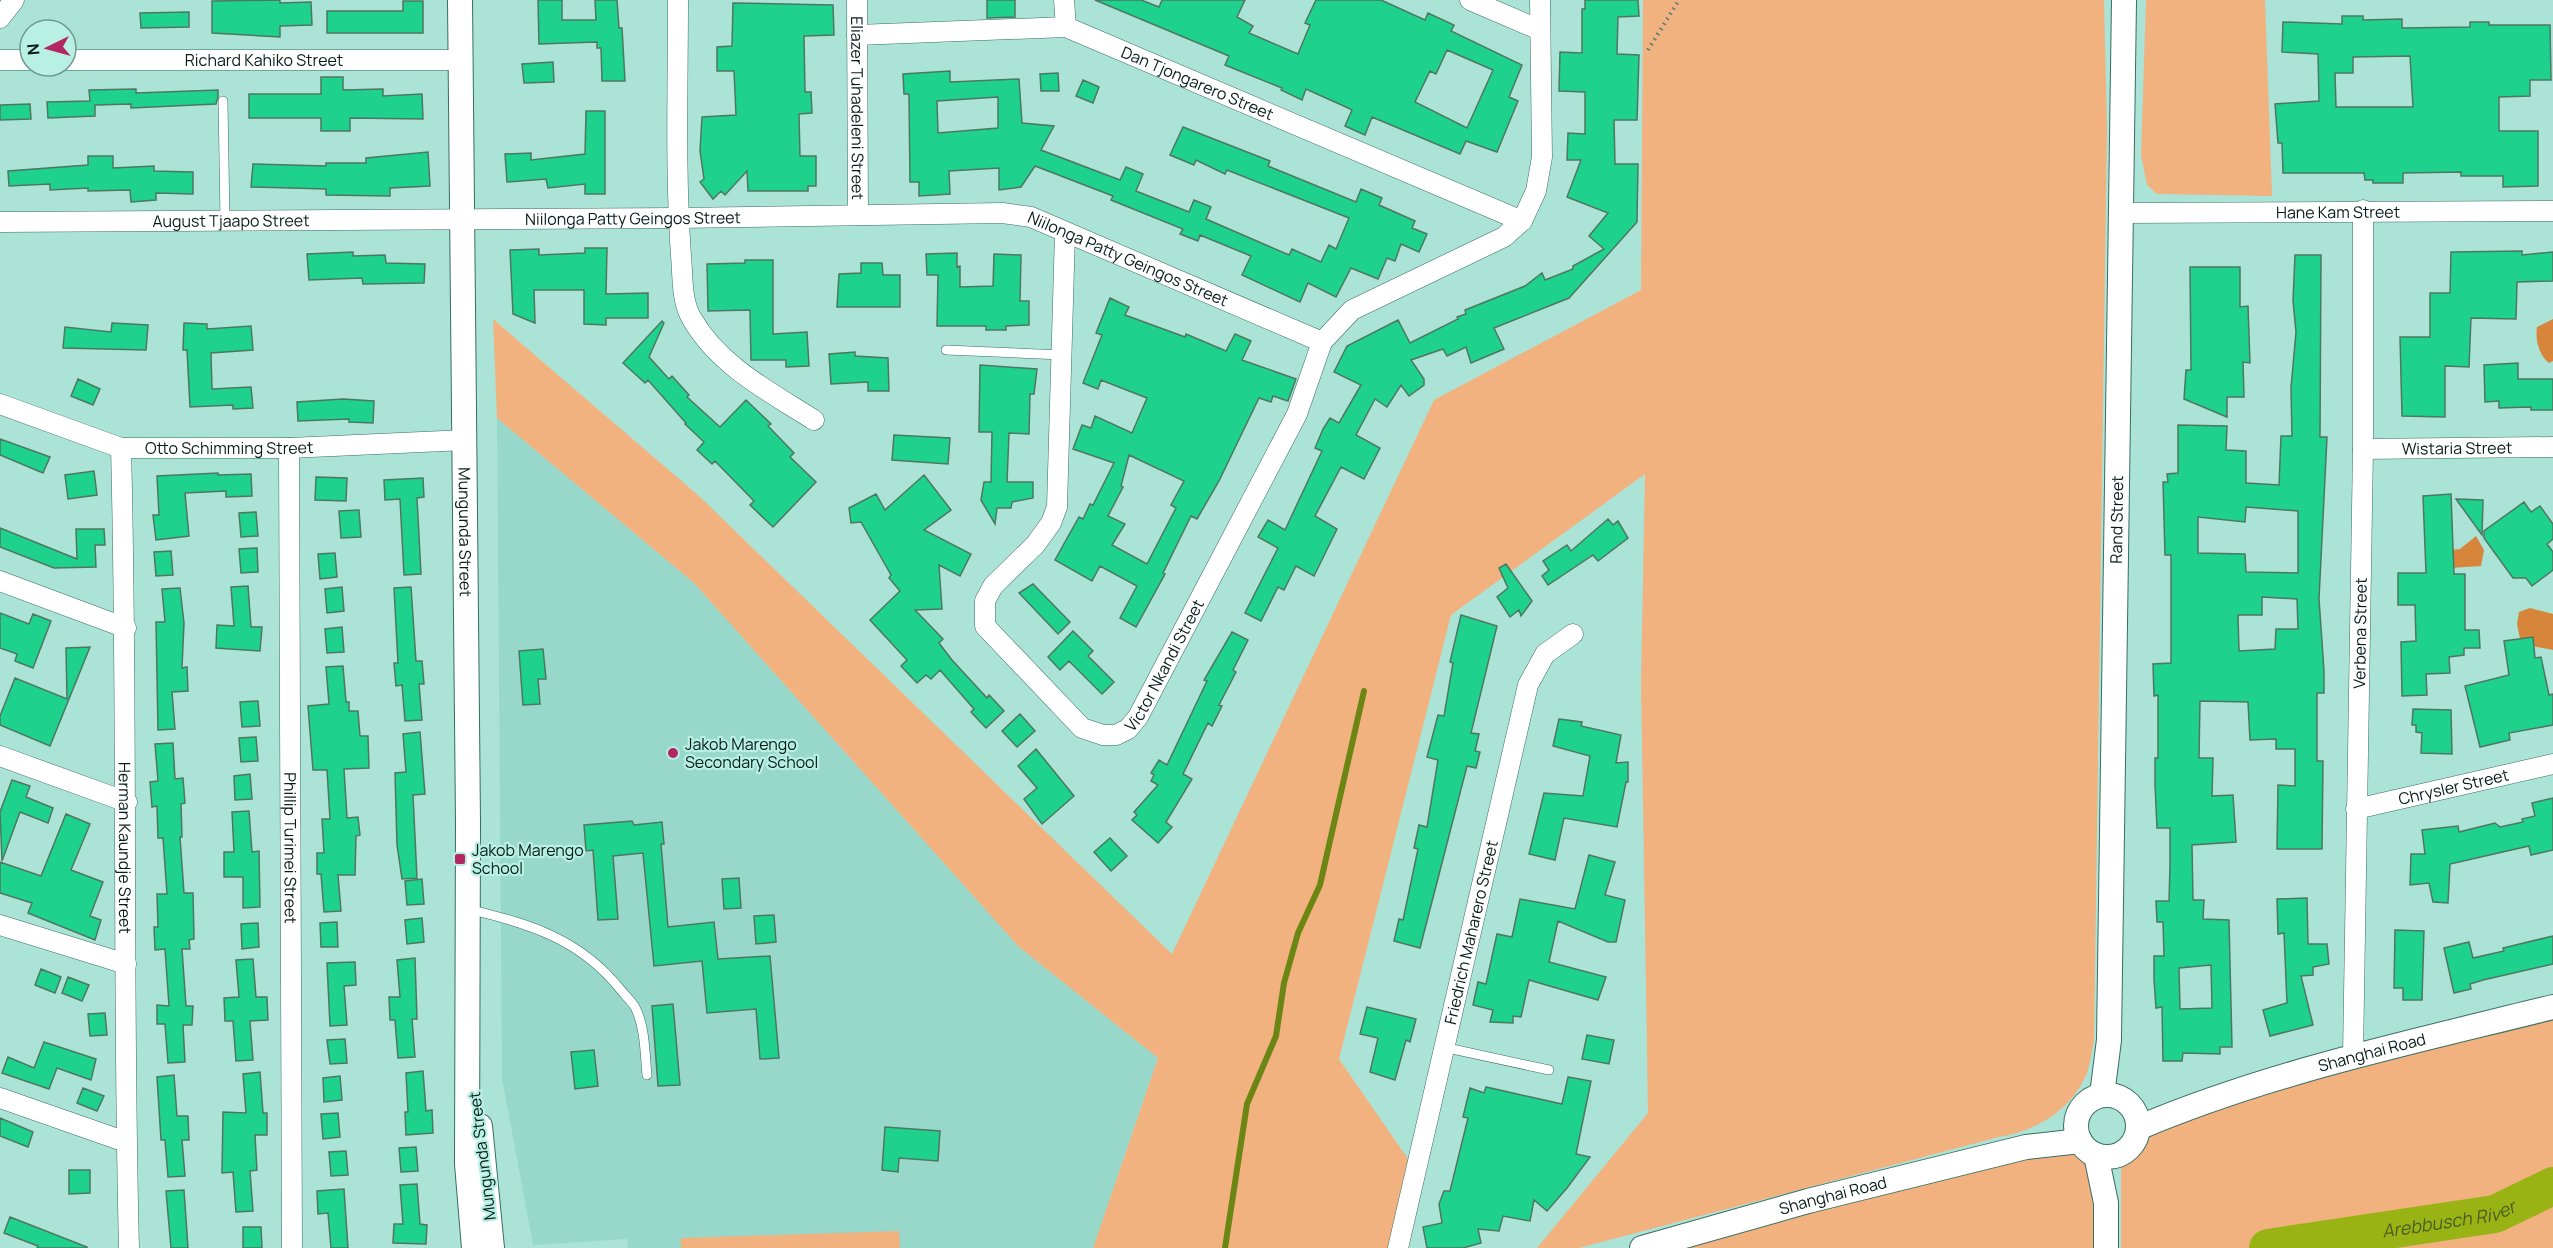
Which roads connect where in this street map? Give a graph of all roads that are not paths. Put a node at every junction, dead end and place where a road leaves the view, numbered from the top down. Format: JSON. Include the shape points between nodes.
{"nodes":[{"id":1,"x":14,"y":0,"type":"edge"},
{"id":2,"x":460,"y":0,"type":"edge"},
{"id":3,"x":678,"y":0,"type":"edge"},
{"id":4,"x":857,"y":0,"type":"edge"},
{"id":5,"x":1064,"y":0,"type":"edge"},
{"id":6,"x":1470,"y":0,"type":"edge"},
{"id":7,"x":1540,"y":0,"type":"edge"},
{"id":8,"x":2124,"y":0,"type":"edge"},
{"id":9,"x":0,"y":18,"type":"edge"},
{"id":10,"x":1066,"y":27,"type":"junction"},
{"id":11,"x":1540,"y":30,"type":"junction"},
{"id":12,"x":857,"y":35,"type":"junction"},
{"id":13,"x":0,"y":60,"type":"edge"},
{"id":14,"x":18,"y":60,"type":"edge"},
{"id":15,"x":78,"y":60,"type":"edge"},
{"id":16,"x":461,"y":60,"type":"junction"},
{"id":17,"x":223,"y":101,"type":"dead end"},
{"id":18,"x":2362,"y":210,"type":"junction"},
{"id":19,"x":2553,"y":212,"type":"edge"},
{"id":20,"x":2122,"y":213,"type":"junction"},
{"id":21,"x":858,"y":215,"type":"junction"},
{"id":22,"x":678,"y":218,"type":"junction"},
{"id":23,"x":463,"y":220,"type":"junction"},
{"id":24,"x":225,"y":221,"type":"junction"},
{"id":25,"x":1522,"y":221,"type":"junction"},
{"id":26,"x":0,"y":222,"type":"edge"},
{"id":27,"x":1065,"y":233,"type":"junction"},
{"id":28,"x":1322,"y":342,"type":"junction"},
{"id":29,"x":946,"y":350,"type":"dead end"},
{"id":30,"x":1062,"y":355,"type":"junction"},
{"id":31,"x":0,"y":404,"type":"edge"},
{"id":32,"x":814,"y":420,"type":"dead end"},
{"id":33,"x":466,"y":440,"type":"junction"},
{"id":34,"x":2553,"y":447,"type":"edge"},
{"id":35,"x":121,"y":448,"type":"junction"},
{"id":36,"x":289,"y":448,"type":"junction"},
{"id":37,"x":2363,"y":449,"type":"junction"},
{"id":38,"x":0,"y":581,"type":"edge"},
{"id":39,"x":126,"y":628,"type":"junction"},
{"id":40,"x":1573,"y":634,"type":"dead end"},
{"id":41,"x":0,"y":756,"type":"edge"},
{"id":42,"x":2553,"y":764,"type":"edge"},
{"id":43,"x":127,"y":802,"type":"junction"},
{"id":44,"x":2356,"y":809,"type":"junction"},
{"id":45,"x":468,"y":909,"type":"junction"},
{"id":46,"x":0,"y":925,"type":"edge"},
{"id":47,"x":126,"y":964,"type":"junction"},
{"id":48,"x":2553,"y":1007,"type":"edge"},
{"id":49,"x":1443,"y":1047,"type":"junction"},
{"id":50,"x":2353,"y":1056,"type":"junction"},
{"id":51,"x":468,"y":1065,"type":"junction"},
{"id":52,"x":1549,"y":1070,"type":"dead end"},
{"id":53,"x":647,"y":1075,"type":"dead end"},
{"id":54,"x":0,"y":1098,"type":"edge"},
{"id":55,"x":2117,"y":1099,"type":"junction"},
{"id":56,"x":2193,"y":1105,"type":"junction"},
{"id":57,"x":2138,"y":1128,"type":"junction"},
{"id":58,"x":2085,"y":1138,"type":"junction"},
{"id":59,"x":126,"y":1142,"type":"junction"},
{"id":60,"x":2121,"y":1153,"type":"junction"},
{"id":61,"x":2106,"y":1208,"type":"junction"},
{"id":62,"x":129,"y":1248,"type":"edge"},
{"id":63,"x":292,"y":1248,"type":"edge"},
{"id":64,"x":474,"y":1248,"type":"edge"},
{"id":65,"x":492,"y":1248,"type":"edge"},
{"id":66,"x":1398,"y":1248,"type":"edge"},
{"id":67,"x":1642,"y":1248,"type":"edge"},
{"id":68,"x":2106,"y":1248,"type":"edge"}],
"edges":[{"from":1,"to":9,"type":"street"},
{"from":2,"to":16,"type":"street","name":"Mungunda Street"},
{"from":3,"to":22,"type":"street"},
{"from":4,"to":12,"type":"street","name":"Eliazer Tuhadeleni Street"},
{"from":5,"to":10,"type":"street"},
{"from":6,"to":11,"type":"street"},
{"from":7,"to":11,"type":"street"},
{"from":8,"to":20,"type":"street","name":"Rand Street"},
{"from":10,"to":12,"type":"street","name":"Dan Tjongarero Street"},
{"from":10,"to":25,"type":"street","name":"Dan Tjongarero Street"},
{"from":11,"to":25,"type":"street","via":[[1542,157],[1536,191]]},
{"from":12,"to":21,"type":"street","name":"Eliazer Tuhadeleni Street"},
{"from":13,"to":14,"type":"street"},
{"from":15,"to":16,"type":"street","name":"Richard Kahiko Street"},
{"from":16,"to":23,"type":"street","name":"Mungunda Street"},
{"from":17,"to":24,"type":"lane"},
{"from":18,"to":19,"type":"street","name":"Hane Kam Street"},
{"from":18,"to":20,"type":"street","name":"Hane Kam Street"},
{"from":18,"to":37,"type":"street","name":"Verbena Street"},
{"from":20,"to":55,"type":"street","name":"Rand Street","via":[[2109,1040]]},
{"from":21,"to":22,"type":"street","name":"Niilonga Patty Geingos Street"},
{"from":21,"to":27,"type":"street","name":"Niilonga Patty Geingos Street","via":[[1002,213],[1031,217]]},
{"from":22,"to":23,"type":"street","name":"Niilonga Patty Geingos Street"},
{"from":22,"to":32,"type":"street","via":[[685,303],[691,318],[741,374]]},
{"from":23,"to":24,"type":"street","name":"August Tjaapo Street"},
{"from":23,"to":33,"type":"street","name":"Mungunda Street"},
{"from":24,"to":26,"type":"street","name":"August Tjaapo Street"},
{"from":25,"to":28,"type":"street","via":[[1504,237],[1352,310]]},
{"from":27,"to":28,"type":"street","name":"Niilonga Patty Geingos Street"},
{"from":27,"to":30,"type":"street","name":"Victor Nkandi Street"},
{"from":28,"to":30,"type":"street","name":"Victor Nkandi Street","via":[[1292,424],[1138,717],[1116,735],[1082,728],[998,642],[985,626],[983,612],[993,586],[1035,545],[1057,507]]},
{"from":29,"to":30,"type":"lane"},
{"from":31,"to":35,"type":"street","name":"Otto Schimming Street"},
{"from":33,"to":36,"type":"street","name":"Otto Schimming Street"},
{"from":33,"to":45,"type":"street","name":"Mungunda Street"},
{"from":34,"to":37,"type":"street","name":"Wistaria Street"},
{"from":35,"to":36,"type":"street","name":"Otto Schimming Street"},
{"from":35,"to":39,"type":"street","name":"Herman Kaundje Street"},
{"from":36,"to":63,"type":"street","name":"Phillip Turimei Street"},
{"from":37,"to":44,"type":"street","name":"Verbena Street"},
{"from":38,"to":39,"type":"street"},
{"from":39,"to":43,"type":"street","name":"Herman Kaundje Street"},
{"from":40,"to":49,"type":"street","name":"Friedrich Maharero Street","via":[[1545,654],[1528,685]]},
{"from":41,"to":43,"type":"street"},
{"from":42,"to":44,"type":"street","name":"Chrysler Street"},
{"from":43,"to":47,"type":"street","name":"Herman Kaundje Street"},
{"from":44,"to":50,"type":"street","name":"Verbena Street"},
{"from":45,"to":51,"type":"street","name":"Mungunda Street"},
{"from":45,"to":53,"type":"lane","via":[[521,922],[567,942],[606,972],[635,1007]]},
{"from":46,"to":47,"type":"street"},
{"from":47,"to":59,"type":"street","name":"Herman Kaundje Street"},
{"from":48,"to":50,"type":"street","name":"Shanghai Road"},
{"from":49,"to":52,"type":"lane"},
{"from":49,"to":66,"type":"street","name":"Friedrich Maharero Street"},
{"from":50,"to":56,"type":"street","name":"Shanghai Road"},
{"from":51,"to":64,"type":"street","name":"Mungunda Street","via":[[467,1164]]},
{"from":51,"to":65,"type":"street","name":"Mungunda Street","via":[[476,1091]]},
{"from":54,"to":59,"type":"street"},
{"from":55,"to":56,"type":"street","name":"Shanghai Road"},
{"from":55,"to":57,"type":"street","via":[[2136,1115]]},
{"from":55,"to":58,"type":"street","via":[[2082,1107]]},
{"from":56,"to":57,"type":"street","name":"Shanghai Road"},
{"from":57,"to":60,"type":"street","via":[[2132,1143]]},
{"from":58,"to":60,"type":"street","via":[[2113,1156]]},
{"from":58,"to":61,"type":"street"},
{"from":58,"to":67,"type":"street","name":"Shanghai Road","via":[[2026,1147],[1808,1201]]},
{"from":59,"to":62,"type":"street","name":"Herman Kaundje Street"},
{"from":60,"to":61,"type":"street"},
{"from":61,"to":68,"type":"street"}]}
